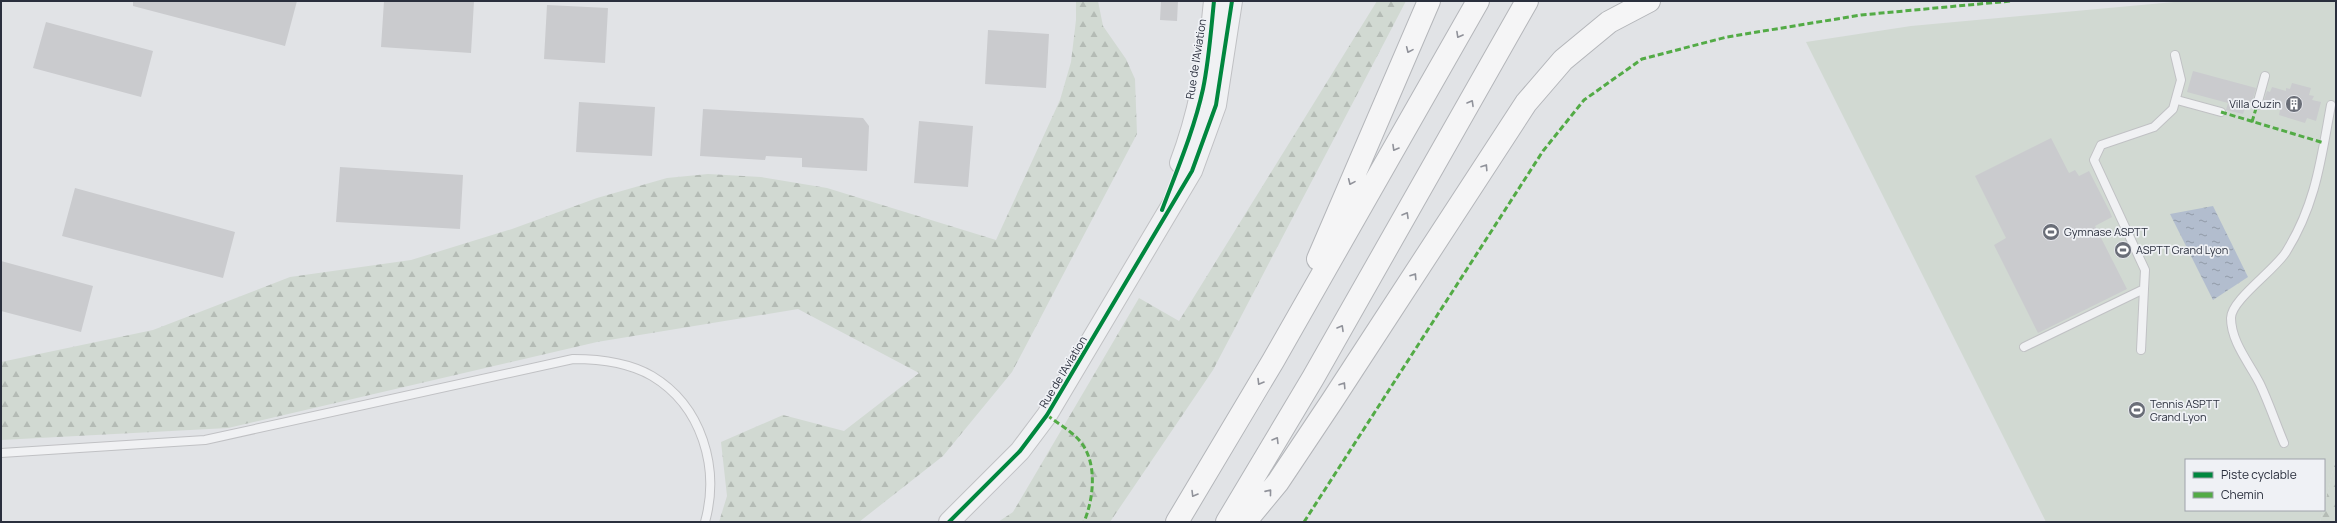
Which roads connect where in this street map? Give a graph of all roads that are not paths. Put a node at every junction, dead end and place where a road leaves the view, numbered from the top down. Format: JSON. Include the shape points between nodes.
{"nodes":[{"id":1,"x":1214,"y":1,"type":"edge"},
{"id":2,"x":1232,"y":1,"type":"edge"},
{"id":3,"x":1429,"y":1,"type":"edge"},
{"id":4,"x":1478,"y":1,"type":"edge"},
{"id":5,"x":1527,"y":1,"type":"edge"},
{"id":6,"x":1649,"y":1,"type":"edge"},
{"id":7,"x":2175,"y":55,"type":"dead end"},
{"id":8,"x":2265,"y":76,"type":"dead end"},
{"id":9,"x":2177,"y":100,"type":"junction"},
{"id":10,"x":2257,"y":105,"type":"dead end"},
{"id":11,"x":2331,"y":105,"type":"dead end"},
{"id":12,"x":2221,"y":112,"type":"dead end"},
{"id":13,"x":1154,"y":233,"type":"junction"},
{"id":14,"x":2144,"y":289,"type":"junction"},
{"id":15,"x":2024,"y":347,"type":"dead end"},
{"id":16,"x":2141,"y":350,"type":"dead end"},
{"id":17,"x":1273,"y":361,"type":"junction"},
{"id":18,"x":2284,"y":443,"type":"dead end"},
{"id":19,"x":1,"y":453,"type":"edge"},
{"id":20,"x":705,"y":522,"type":"edge"},
{"id":21,"x":949,"y":522,"type":"edge"},
{"id":22,"x":1177,"y":522,"type":"edge"},
{"id":23,"x":1227,"y":522,"type":"edge"},
{"id":24,"x":1245,"y":522,"type":"edge"}],
"edges":[{"from":1,"to":13,"type":"street","name":"Rue de l'Aviation","via":[[1210,46],[1202,90],[1186,146]]},
{"from":2,"to":13,"type":"street","name":"Rue de l'Aviation","via":[[1216,104],[1192,171]]},
{"from":3,"to":17,"type":"highway","one_way":true},
{"from":4,"to":17,"type":"highway","one_way":true},
{"from":23,"to":5,"type":"highway","one_way":true,"via":[[1313,378]]},
{"from":24,"to":6,"type":"highway","one_way":true,"via":[[1278,482],[1526,104],[1563,60],[1609,22]]},
{"from":7,"to":9,"type":"lane","via":[[2181,80]]},
{"from":8,"to":10,"type":"lane"},
{"from":9,"to":12,"type":"lane"},
{"from":9,"to":14,"type":"lane","via":[[2174,109],[2154,128],[2101,145],[2094,160],[2145,270]]},
{"from":11,"to":18,"type":"lane","via":[[2318,178],[2305,220],[2285,254],[2236,302],[2230,317],[2232,333],[2260,385]]},
{"from":13,"to":21,"type":"street","name":"Rue de l'Aviation","via":[[1080,363],[1047,415],[1020,451]]},
{"from":14,"to":15,"type":"lane"},
{"from":14,"to":16,"type":"lane"},
{"from":17,"to":22,"type":"highway","one_way":true},
{"from":19,"to":20,"type":"lane","via":[[205,440],[573,359],[602,359],[629,366],[652,376],[688,411],[701,432],[710,466],[710,503]]}]}
